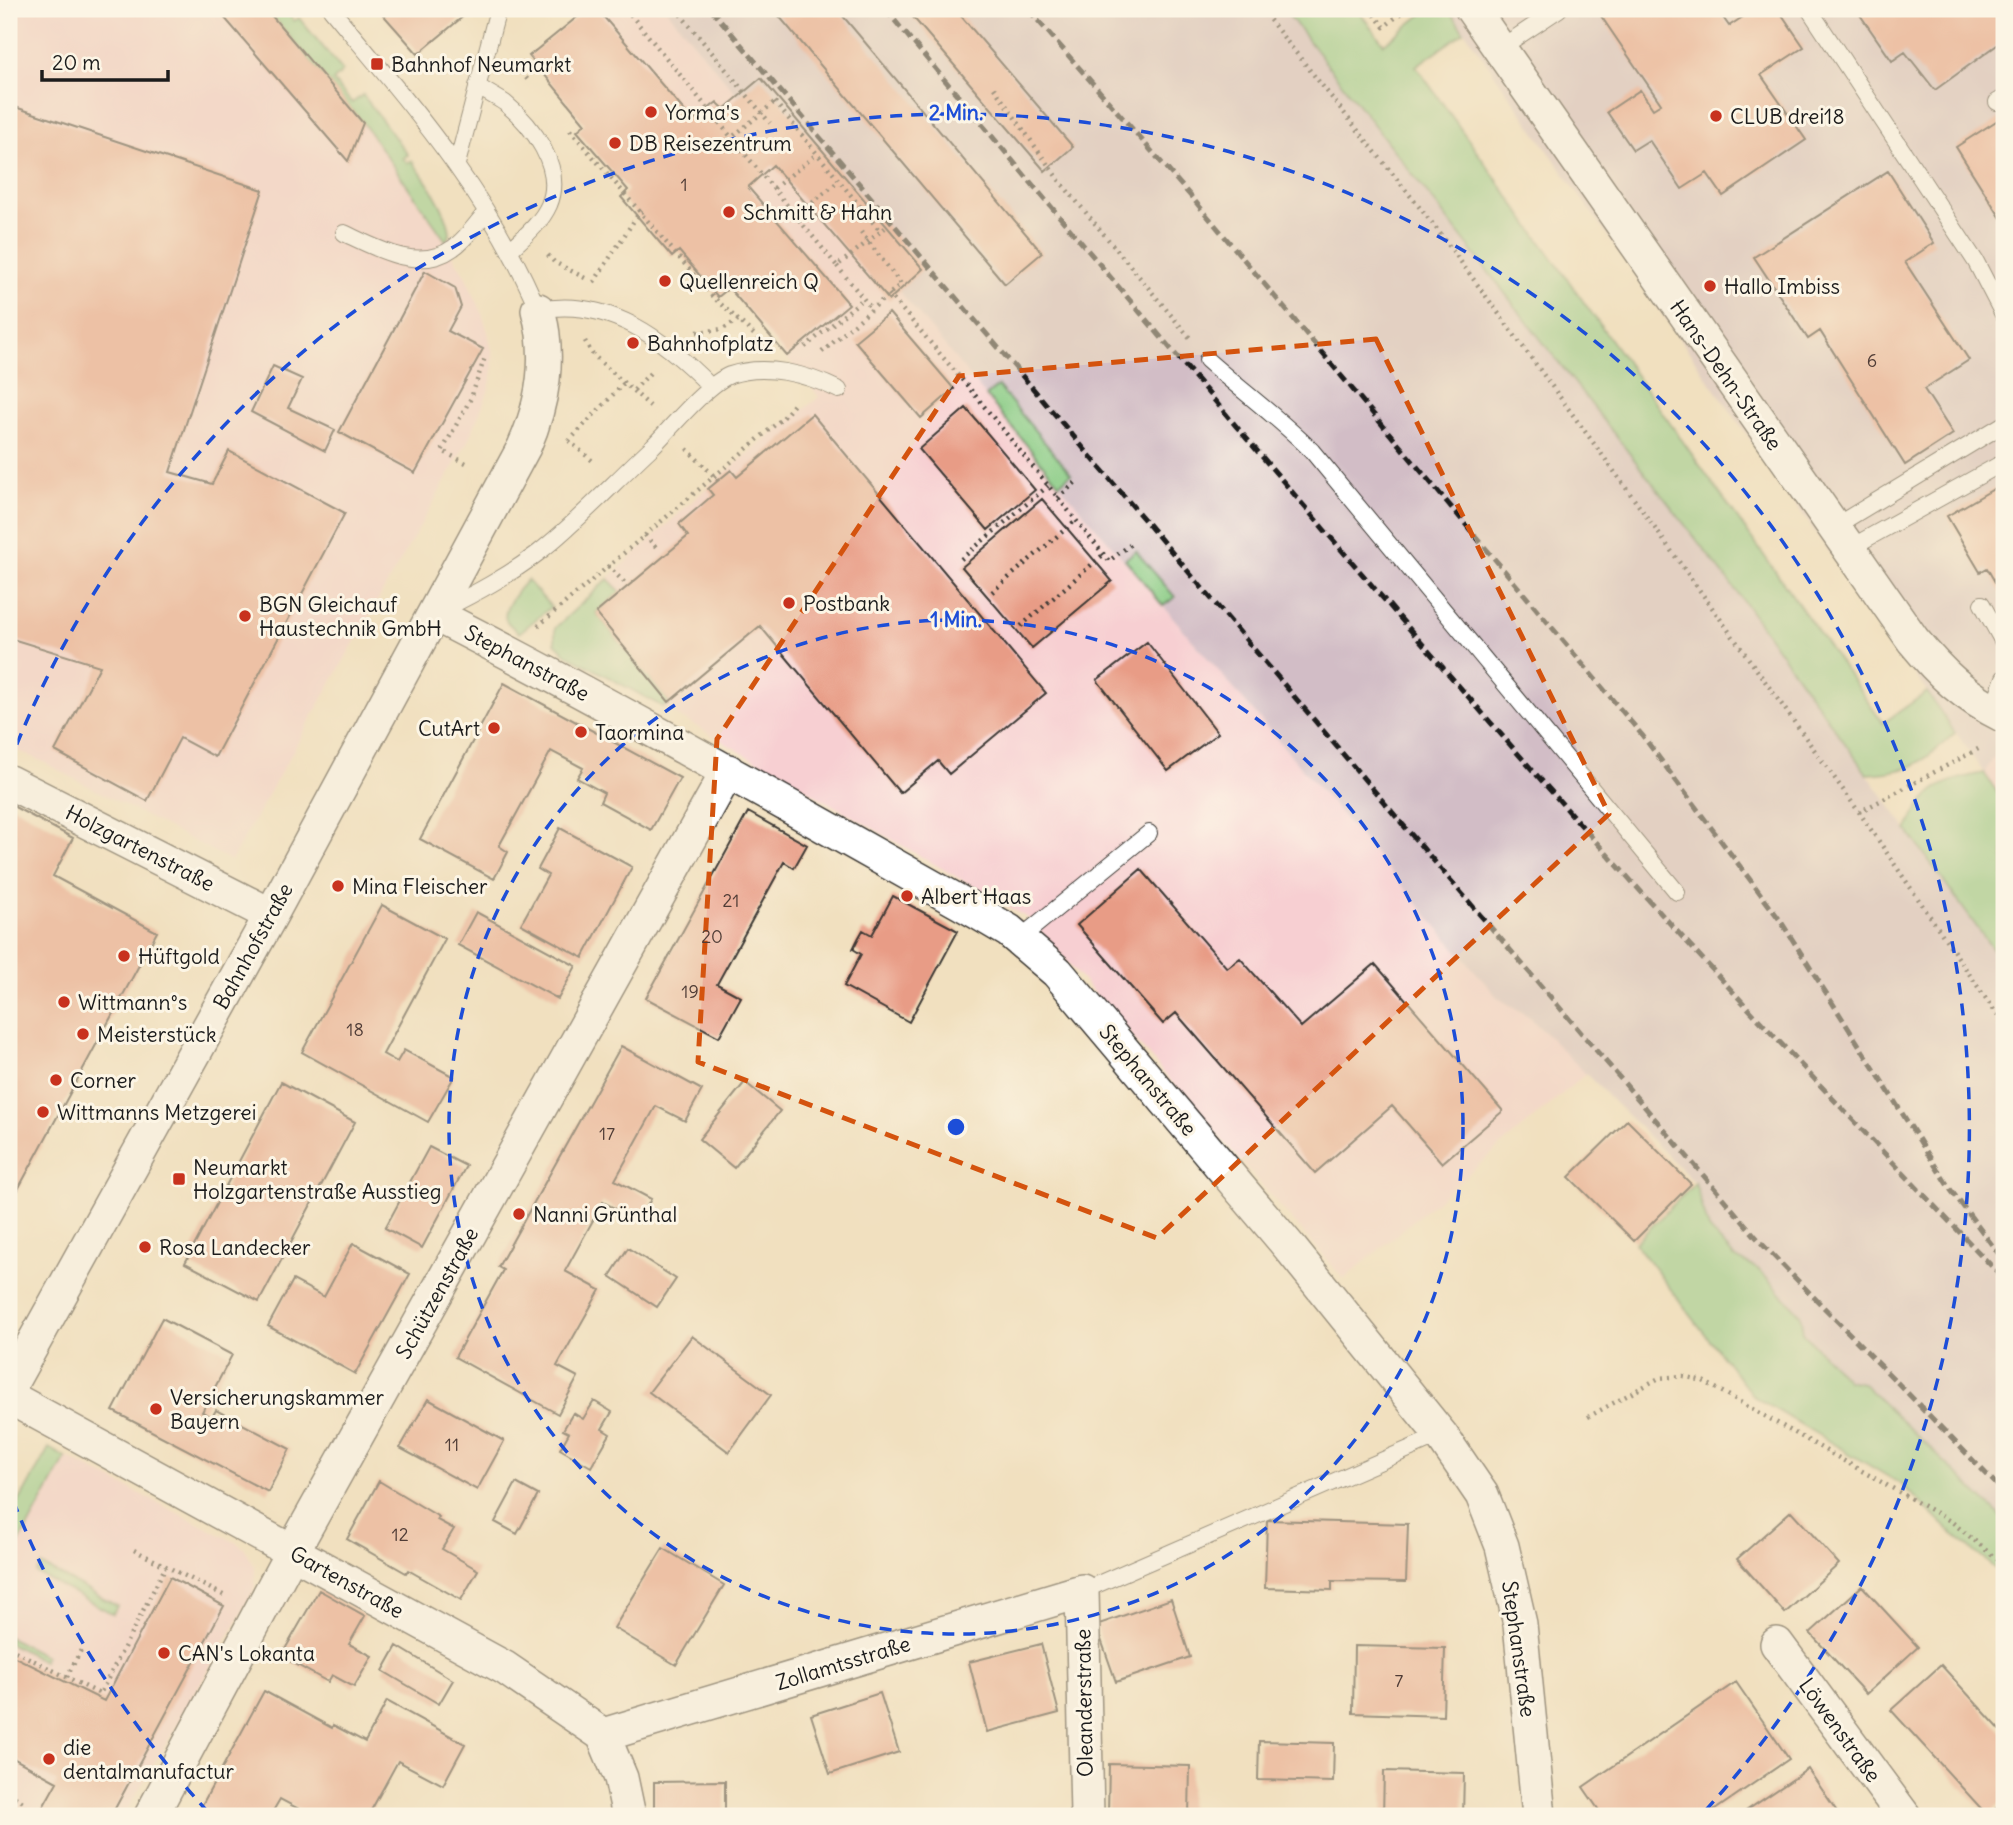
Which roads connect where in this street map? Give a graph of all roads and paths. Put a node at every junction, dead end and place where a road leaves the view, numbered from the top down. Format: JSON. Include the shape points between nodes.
{"nodes":[{"id":1,"x":331,"y":9,"type":"edge"},
{"id":2,"x":498,"y":9,"type":"edge"},
{"id":3,"x":626,"y":9,"type":"edge"},
{"id":4,"x":676,"y":9,"type":"edge"},
{"id":5,"x":1261,"y":9,"type":"edge"},
{"id":6,"x":1370,"y":9,"type":"edge"},
{"id":7,"x":1406,"y":9,"type":"edge"},
{"id":8,"x":1472,"y":9,"type":"edge"},
{"id":9,"x":1559,"y":9,"type":"edge"},
{"id":10,"x":1809,"y":9,"type":"edge"},
{"id":11,"x":1499,"y":49,"type":"junction"},
{"id":12,"x":477,"y":86,"type":"junction"},
{"id":13,"x":994,"y":88,"type":"dead end"},
{"id":14,"x":762,"y":113,"type":"junction"},
{"id":15,"x":771,"y":123,"type":"dead end"},
{"id":16,"x":567,"y":126,"type":"dead end"},
{"id":17,"x":733,"y":137,"type":"junction"},
{"id":18,"x":718,"y":149,"type":"dead end"},
{"id":19,"x":817,"y":154,"type":"junction"},
{"id":20,"x":457,"y":164,"type":"junction"},
{"id":21,"x":839,"y":181,"type":"junction"},
{"id":22,"x":774,"y":188,"type":"junction"},
{"id":23,"x":642,"y":211,"type":"junction"},
{"id":24,"x":486,"y":212,"type":"junction"},
{"id":25,"x":796,"y":216,"type":"junction"},
{"id":26,"x":861,"y":232,"type":"dead end"},
{"id":27,"x":344,"y":233,"type":"dead end"},
{"id":28,"x":868,"y":241,"type":"junction"},
{"id":29,"x":546,"y":248,"type":"dead end"},
{"id":30,"x":510,"y":250,"type":"junction"},
{"id":31,"x":837,"y":266,"type":"junction"},
{"id":32,"x":594,"y":282,"type":"junction"},
{"id":33,"x":606,"y":288,"type":"dead end"},
{"id":34,"x":590,"y":289,"type":"dead end"},
{"id":35,"x":889,"y":294,"type":"junction"},
{"id":36,"x":863,"y":299,"type":"junction"},
{"id":37,"x":871,"y":308,"type":"junction"},
{"id":38,"x":538,"y":310,"type":"junction"},
{"id":39,"x":2004,"y":316,"type":"edge"},
{"id":40,"x":738,"y":320,"type":"junction"},
{"id":41,"x":690,"y":331,"type":"dead end"},
{"id":42,"x":583,"y":335,"type":"dead end"},
{"id":43,"x":813,"y":341,"type":"dead end"},
{"id":44,"x":769,"y":348,"type":"dead end"},
{"id":45,"x":485,"y":357,"type":"dead end"},
{"id":46,"x":814,"y":359,"type":"dead end"},
{"id":47,"x":1207,"y":360,"type":"joint"},
{"id":48,"x":651,"y":372,"type":"dead end"},
{"id":49,"x":711,"y":387,"type":"junction"},
{"id":50,"x":634,"y":390,"type":"junction"},
{"id":51,"x":839,"y":390,"type":"dead end"},
{"id":52,"x":796,"y":401,"type":"dead end"},
{"id":53,"x":654,"y":409,"type":"dead end"},
{"id":54,"x":2004,"y":424,"type":"edge"},
{"id":55,"x":685,"y":446,"type":"dead end"},
{"id":56,"x":2004,"y":462,"type":"edge"},
{"id":57,"x":466,"y":463,"type":"dead end"},
{"id":58,"x":714,"y":476,"type":"junction"},
{"id":59,"x":719,"y":481,"type":"dead end"},
{"id":60,"x":1076,"y":482,"type":"dead end"},
{"id":61,"x":1048,"y":486,"type":"junction"},
{"id":62,"x":1058,"y":498,"type":"junction"},
{"id":63,"x":1076,"y":520,"type":"junction"},
{"id":64,"x":645,"y":535,"type":"junction"},
{"id":65,"x":1840,"y":539,"type":"junction"},
{"id":66,"x":1130,"y":545,"type":"dead end"},
{"id":67,"x":656,"y":547,"type":"dead end"},
{"id":68,"x":1104,"y":554,"type":"junction"},
{"id":69,"x":961,"y":559,"type":"dead end"},
{"id":70,"x":608,"y":566,"type":"junction"},
{"id":71,"x":628,"y":586,"type":"dead end"},
{"id":72,"x":992,"y":592,"type":"dead end"},
{"id":73,"x":1982,"y":604,"type":"dead end"},
{"id":74,"x":434,"y":614,"type":"junction"},
{"id":75,"x":1020,"y":625,"type":"dead end"},
{"id":76,"x":2004,"y":644,"type":"edge"},
{"id":77,"x":508,"y":652,"type":"junction"},
{"id":78,"x":2004,"y":678,"type":"edge"},
{"id":79,"x":1996,"y":723,"type":"edge"},
{"id":80,"x":728,"y":771,"type":"junction"},
{"id":81,"x":9,"y":782,"type":"edge"},
{"id":82,"x":1859,"y":812,"type":"junction"},
{"id":83,"x":1149,"y":833,"type":"dead end"},
{"id":84,"x":1677,"y":892,"type":"dead end"},
{"id":85,"x":271,"y":915,"type":"junction"},
{"id":86,"x":1019,"y":939,"type":"junction"},
{"id":87,"x":2004,"y":1025,"type":"edge"},
{"id":88,"x":9,"y":1387,"type":"edge"},
{"id":89,"x":9,"y":1397,"type":"edge"},
{"id":90,"x":1588,"y":1417,"type":"dead end"},
{"id":91,"x":1441,"y":1435,"type":"junction"},
{"id":92,"x":134,"y":1550,"type":"dead end"},
{"id":93,"x":292,"y":1552,"type":"junction"},
{"id":94,"x":2004,"y":1564,"type":"edge"},
{"id":95,"x":166,"y":1566,"type":"junction"},
{"id":96,"x":1082,"y":1591,"type":"junction"},
{"id":97,"x":260,"y":1614,"type":"junction"},
{"id":98,"x":1777,"y":1644,"type":"dead end"},
{"id":99,"x":9,"y":1648,"type":"edge"},
{"id":100,"x":82,"y":1648,"type":"dead end"},
{"id":101,"x":67,"y":1677,"type":"junction"},
{"id":102,"x":603,"y":1735,"type":"junction"},
{"id":103,"x":9,"y":1793,"type":"edge"},
{"id":104,"x":26,"y":1816,"type":"edge"},
{"id":105,"x":151,"y":1816,"type":"edge"},
{"id":106,"x":629,"y":1816,"type":"edge"},
{"id":107,"x":1087,"y":1816,"type":"edge"},
{"id":108,"x":1539,"y":1816,"type":"edge"},
{"id":109,"x":1904,"y":1816,"type":"edge"}],
"edges":[{"from":1,"to":20,"type":"lane"},
{"from":2,"to":12,"type":"lane"},
{"from":3,"to":17,"type":"path"},
{"from":4,"to":14,"type":"path"},
{"from":5,"to":82,"type":"path","via":[[1436,228]]},
{"from":6,"to":7,"type":"path","via":[[1384,27]]},
{"from":8,"to":11,"type":"street","name":"Hans-Dehn-Straße"},
{"from":9,"to":11,"type":"lane"},
{"from":10,"to":39,"type":"lane","via":[[1976,262]]},
{"from":11,"to":65,"type":"street","name":"Hans-Dehn-Straße"},
{"from":12,"to":20,"type":"lane"},
{"from":12,"to":30,"type":"lane","via":[[504,102],[529,128],[544,149],[553,178],[550,205]]},
{"from":13,"to":47,"type":"path","via":[[1058,179]]},
{"from":14,"to":15,"type":"path"},
{"from":14,"to":17,"type":"path"},
{"from":14,"to":19,"type":"path","via":[[776,101]]},
{"from":16,"to":23,"type":"path"},
{"from":17,"to":18,"type":"path"},
{"from":17,"to":22,"type":"path"},
{"from":19,"to":21,"type":"path"},
{"from":19,"to":22,"type":"path"},
{"from":20,"to":24,"type":"lane"},
{"from":21,"to":25,"type":"path"},
{"from":21,"to":28,"type":"path","via":[[883,230]]},
{"from":22,"to":25,"type":"path"},
{"from":23,"to":32,"type":"path"},
{"from":23,"to":40,"type":"path","via":[[712,296]]},
{"from":24,"to":27,"type":"lane","via":[[454,248],[427,257],[389,254]]},
{"from":24,"to":30,"type":"lane"},
{"from":25,"to":31,"type":"path"},
{"from":26,"to":28,"type":"path"},
{"from":28,"to":31,"type":"path"},
{"from":28,"to":35,"type":"path","via":[[901,284]]},
{"from":29,"to":32,"type":"path","via":[[554,262]]},
{"from":30,"to":38,"type":"lane"},
{"from":31,"to":36,"type":"path"},
{"from":32,"to":33,"type":"path"},
{"from":32,"to":34,"type":"path"},
{"from":35,"to":37,"type":"path"},
{"from":35,"to":61,"type":"path"},
{"from":36,"to":37,"type":"path"},
{"from":36,"to":43,"type":"path"},
{"from":37,"to":46,"type":"path"},
{"from":38,"to":49,"type":"lane","via":[[581,307],[635,325],[663,342]]},
{"from":38,"to":74,"type":"street","via":[[544,365],[532,428]]},
{"from":40,"to":41,"type":"path","via":[[723,329]]},
{"from":40,"to":44,"type":"path"},
{"from":42,"to":50,"type":"path","via":[[588,349]]},
{"from":45,"to":57,"type":"path","via":[[471,398],[442,451]]},
{"from":47,"to":84,"type":"lane","via":[[1312,451]]},
{"from":48,"to":50,"type":"path"},
{"from":49,"to":51,"type":"lane","via":[[728,376],[769,370]]},
{"from":49,"to":74,"type":"lane","via":[[539,552],[496,583]]},
{"from":50,"to":53,"type":"path"},
{"from":52,"to":58,"type":"path","via":[[783,418]]},
{"from":54,"to":65,"type":"lane"},
{"from":55,"to":58,"type":"path"},
{"from":56,"to":65,"type":"lane"},
{"from":58,"to":59,"type":"path"},
{"from":58,"to":64,"type":"path"},
{"from":60,"to":62,"type":"path"},
{"from":61,"to":62,"type":"path"},
{"from":61,"to":69,"type":"path"},
{"from":62,"to":63,"type":"path"},
{"from":63,"to":68,"type":"path"},
{"from":63,"to":72,"type":"path"},
{"from":64,"to":67,"type":"path"},
{"from":64,"to":70,"type":"path"},
{"from":65,"to":79,"type":"street","name":"Hans-Dehn-Straße","via":[[1938,671]]},
{"from":66,"to":68,"type":"path","via":[[1109,561]]},
{"from":68,"to":75,"type":"path"},
{"from":70,"to":71,"type":"path"},
{"from":70,"to":77,"type":"path"},
{"from":73,"to":76,"type":"lane"},
{"from":74,"to":77,"type":"street","name":"Stephanstraße"},
{"from":74,"to":85,"type":"street","name":"Bahnhofstraße"},
{"from":77,"to":80,"type":"street","name":"Stephanstraße"},
{"from":78,"to":79,"type":"lane"},
{"from":79,"to":82,"type":"path"},
{"from":80,"to":86,"type":"street","name":"Stephanstraße"},
{"from":80,"to":93,"type":"street","name":"Schützenstraße"},
{"from":81,"to":85,"type":"street","name":"Holzgartenstraße"},
{"from":82,"to":87,"type":"path"},
{"from":83,"to":86,"type":"lane"},
{"from":85,"to":88,"type":"street","name":"Bahnhofstraße"},
{"from":86,"to":91,"type":"street","name":"Stephanstraße","via":[[1066,983]]},
{"from":89,"to":93,"type":"street","name":"Gartenstraße"},
{"from":90,"to":94,"type":"path","via":[[1659,1378],[1684,1376],[1703,1381],[1952,1522]]},
{"from":91,"to":96,"type":"lane"},
{"from":91,"to":108,"type":"street","name":"Stephanstraße","via":[[1482,1495],[1513,1588]]},
{"from":92,"to":95,"type":"path"},
{"from":93,"to":97,"type":"street","name":"Schützenstraße"},
{"from":93,"to":102,"type":"street","name":"Gartenstraße","via":[[505,1668]]},
{"from":95,"to":97,"type":"path"},
{"from":95,"to":101,"type":"path","via":[[100,1694]]},
{"from":96,"to":102,"type":"street","name":"Zollamtsstraße"},
{"from":96,"to":107,"type":"street","name":"Oleanderstraße"},
{"from":97,"to":105,"type":"street","name":"Schützenstraße"},
{"from":98,"to":109,"type":"street","name":"Löwenstraße"},
{"from":99,"to":101,"type":"path"},
{"from":100,"to":101,"type":"path"},
{"from":102,"to":106,"type":"street","via":[[621,1777]]},
{"from":103,"to":104,"type":"path","via":[[23,1802]]}]}
